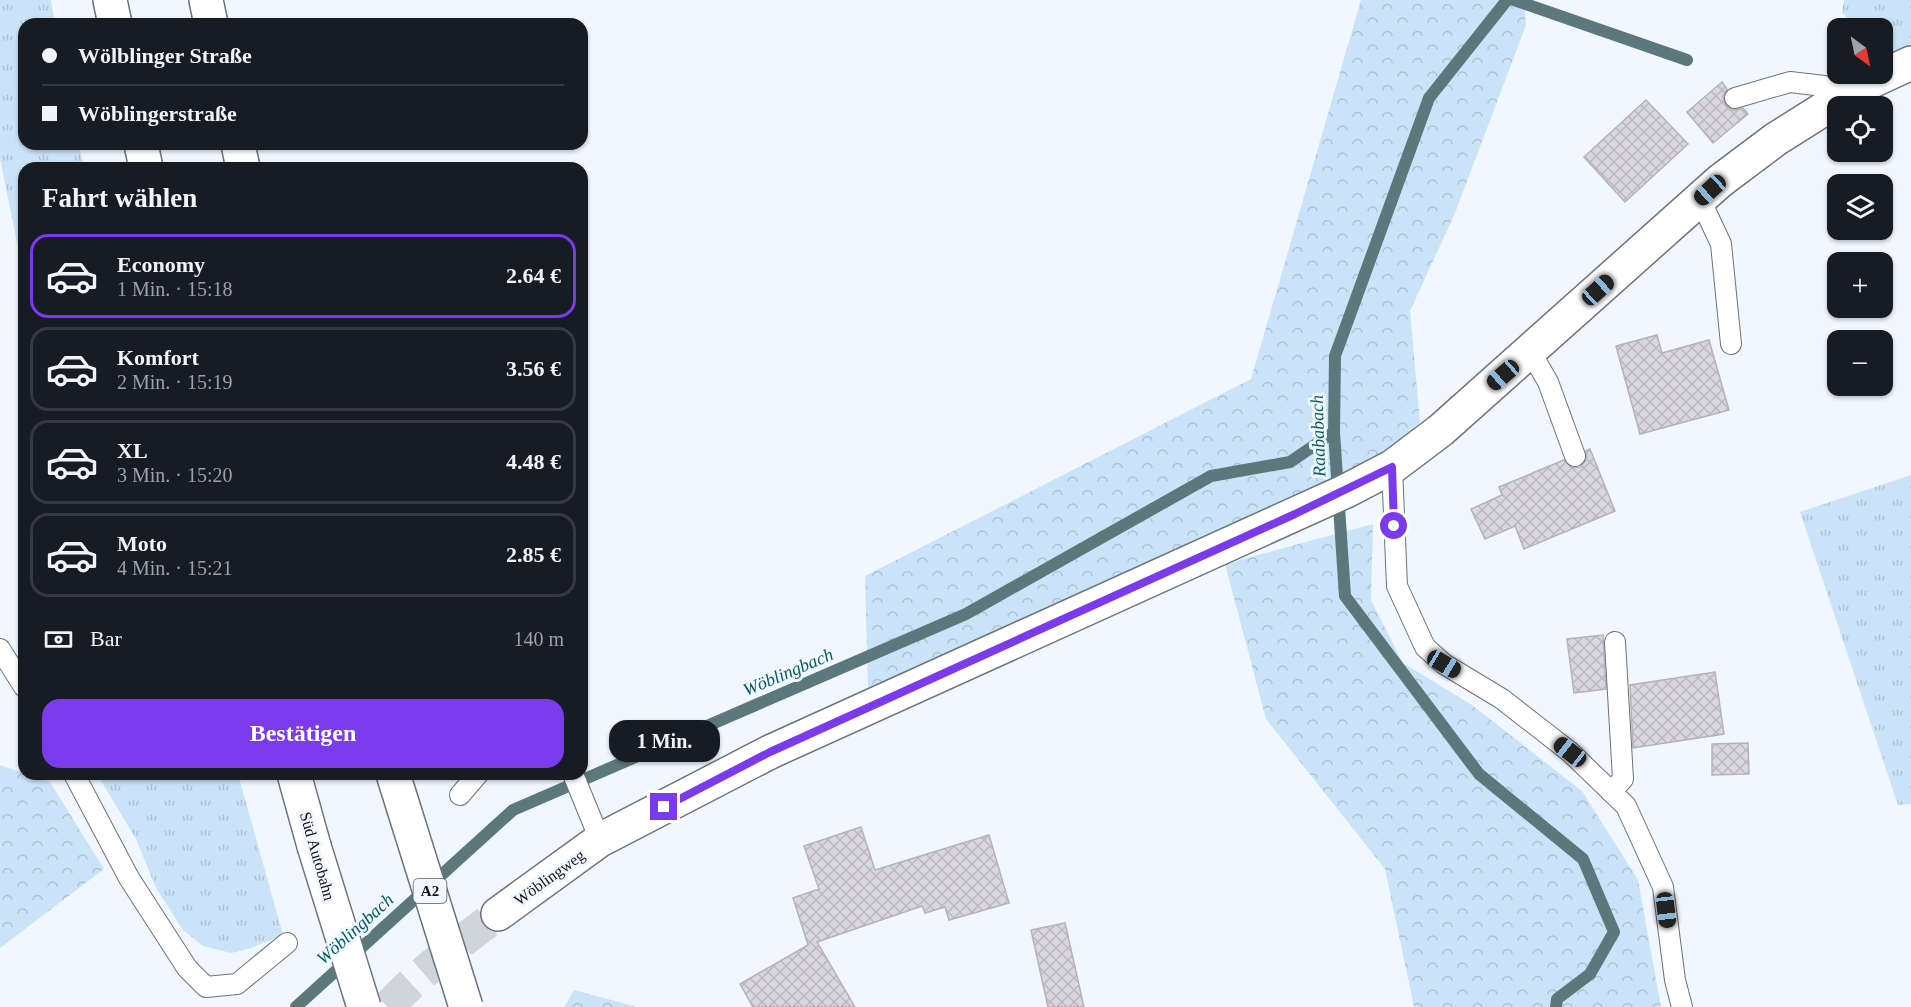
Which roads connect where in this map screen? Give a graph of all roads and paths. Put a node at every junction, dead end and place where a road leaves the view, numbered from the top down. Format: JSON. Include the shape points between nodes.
{"nodes":[{"id":1,"x":110,"y":0,"type":"edge"},
{"id":2,"x":206,"y":0,"type":"edge"},
{"id":3,"x":114,"y":18,"type":"edge"},
{"id":4,"x":210,"y":18,"type":"edge"},
{"id":5,"x":1911,"y":63,"type":"edge"},
{"id":6,"x":1836,"y":96,"type":"edge"},
{"id":7,"x":1844,"y":96,"type":"edge"},
{"id":8,"x":1735,"y":98,"type":"dead end"},
{"id":9,"x":1827,"y":107,"type":"edge"},
{"id":10,"x":1700,"y":199,"type":"junction"},
{"id":11,"x":1731,"y":344,"type":"dead end"},
{"id":12,"x":1530,"y":351,"type":"junction"},
{"id":13,"x":1575,"y":456,"type":"dead end"},
{"id":14,"x":1378,"y":475,"type":"junction"},
{"id":15,"x":1615,"y":642,"type":"dead end"},
{"id":16,"x":0,"y":649,"type":"edge"},
{"id":17,"x":18,"y":678,"type":"edge"},
{"id":18,"x":77,"y":780,"type":"edge"},
{"id":19,"x":296,"y":780,"type":"edge"},
{"id":20,"x":395,"y":780,"type":"edge"},
{"id":21,"x":473,"y":780,"type":"edge"},
{"id":22,"x":575,"y":780,"type":"edge"},
{"id":23,"x":1611,"y":792,"type":"junction"},
{"id":24,"x":460,"y":795,"type":"dead end"},
{"id":25,"x":597,"y":833,"type":"junction"},
{"id":26,"x":498,"y":914,"type":"tunnel mouth"},
{"id":27,"x":287,"y":943,"type":"dead end"},
{"id":28,"x":364,"y":1007,"type":"edge"},
{"id":29,"x":466,"y":1007,"type":"edge"},
{"id":30,"x":1682,"y":1007,"type":"edge"}],
"edges":[{"from":1,"to":3,"type":"main road"},
{"from":2,"to":4,"type":"main road"},
{"from":5,"to":7,"type":"main road","name":"Wöblingweg"},
{"from":6,"to":8,"type":"lane","via":[[1824,86],[1790,82]]},
{"from":9,"to":10,"type":"main road","name":"Wöblingweg","via":[[1776,139]]},
{"from":10,"to":11,"type":"lane","via":[[1721,244]]},
{"from":10,"to":12,"type":"main road","name":"Wöblingweg"},
{"from":12,"to":13,"type":"lane","via":[[1548,382]]},
{"from":12,"to":14,"type":"main road","name":"Wöblingweg","via":[[1441,430]]},
{"from":14,"to":23,"type":"lane","via":[[1397,586],[1425,647],[1444,664],[1502,699],[1570,752]]},
{"from":14,"to":25,"type":"main road","name":"Wöblingweg"},
{"from":15,"to":23,"type":"lane","via":[[1623,779]]},
{"from":16,"to":17,"type":"lane"},
{"from":18,"to":27,"type":"lane","via":[[129,878],[187,968],[206,987],[237,984]]},
{"from":19,"to":28,"type":"main road","name":"Süd Autobahn","bridge":true},
{"from":20,"to":29,"type":"main road","number":"A2","bridge":true},
{"from":21,"to":24,"type":"lane"},
{"from":22,"to":25,"type":"lane"},
{"from":23,"to":30,"type":"lane","via":[[1626,806],[1662,887]]},
{"from":25,"to":26,"type":"main road","name":"Wöblingweg"}]}
